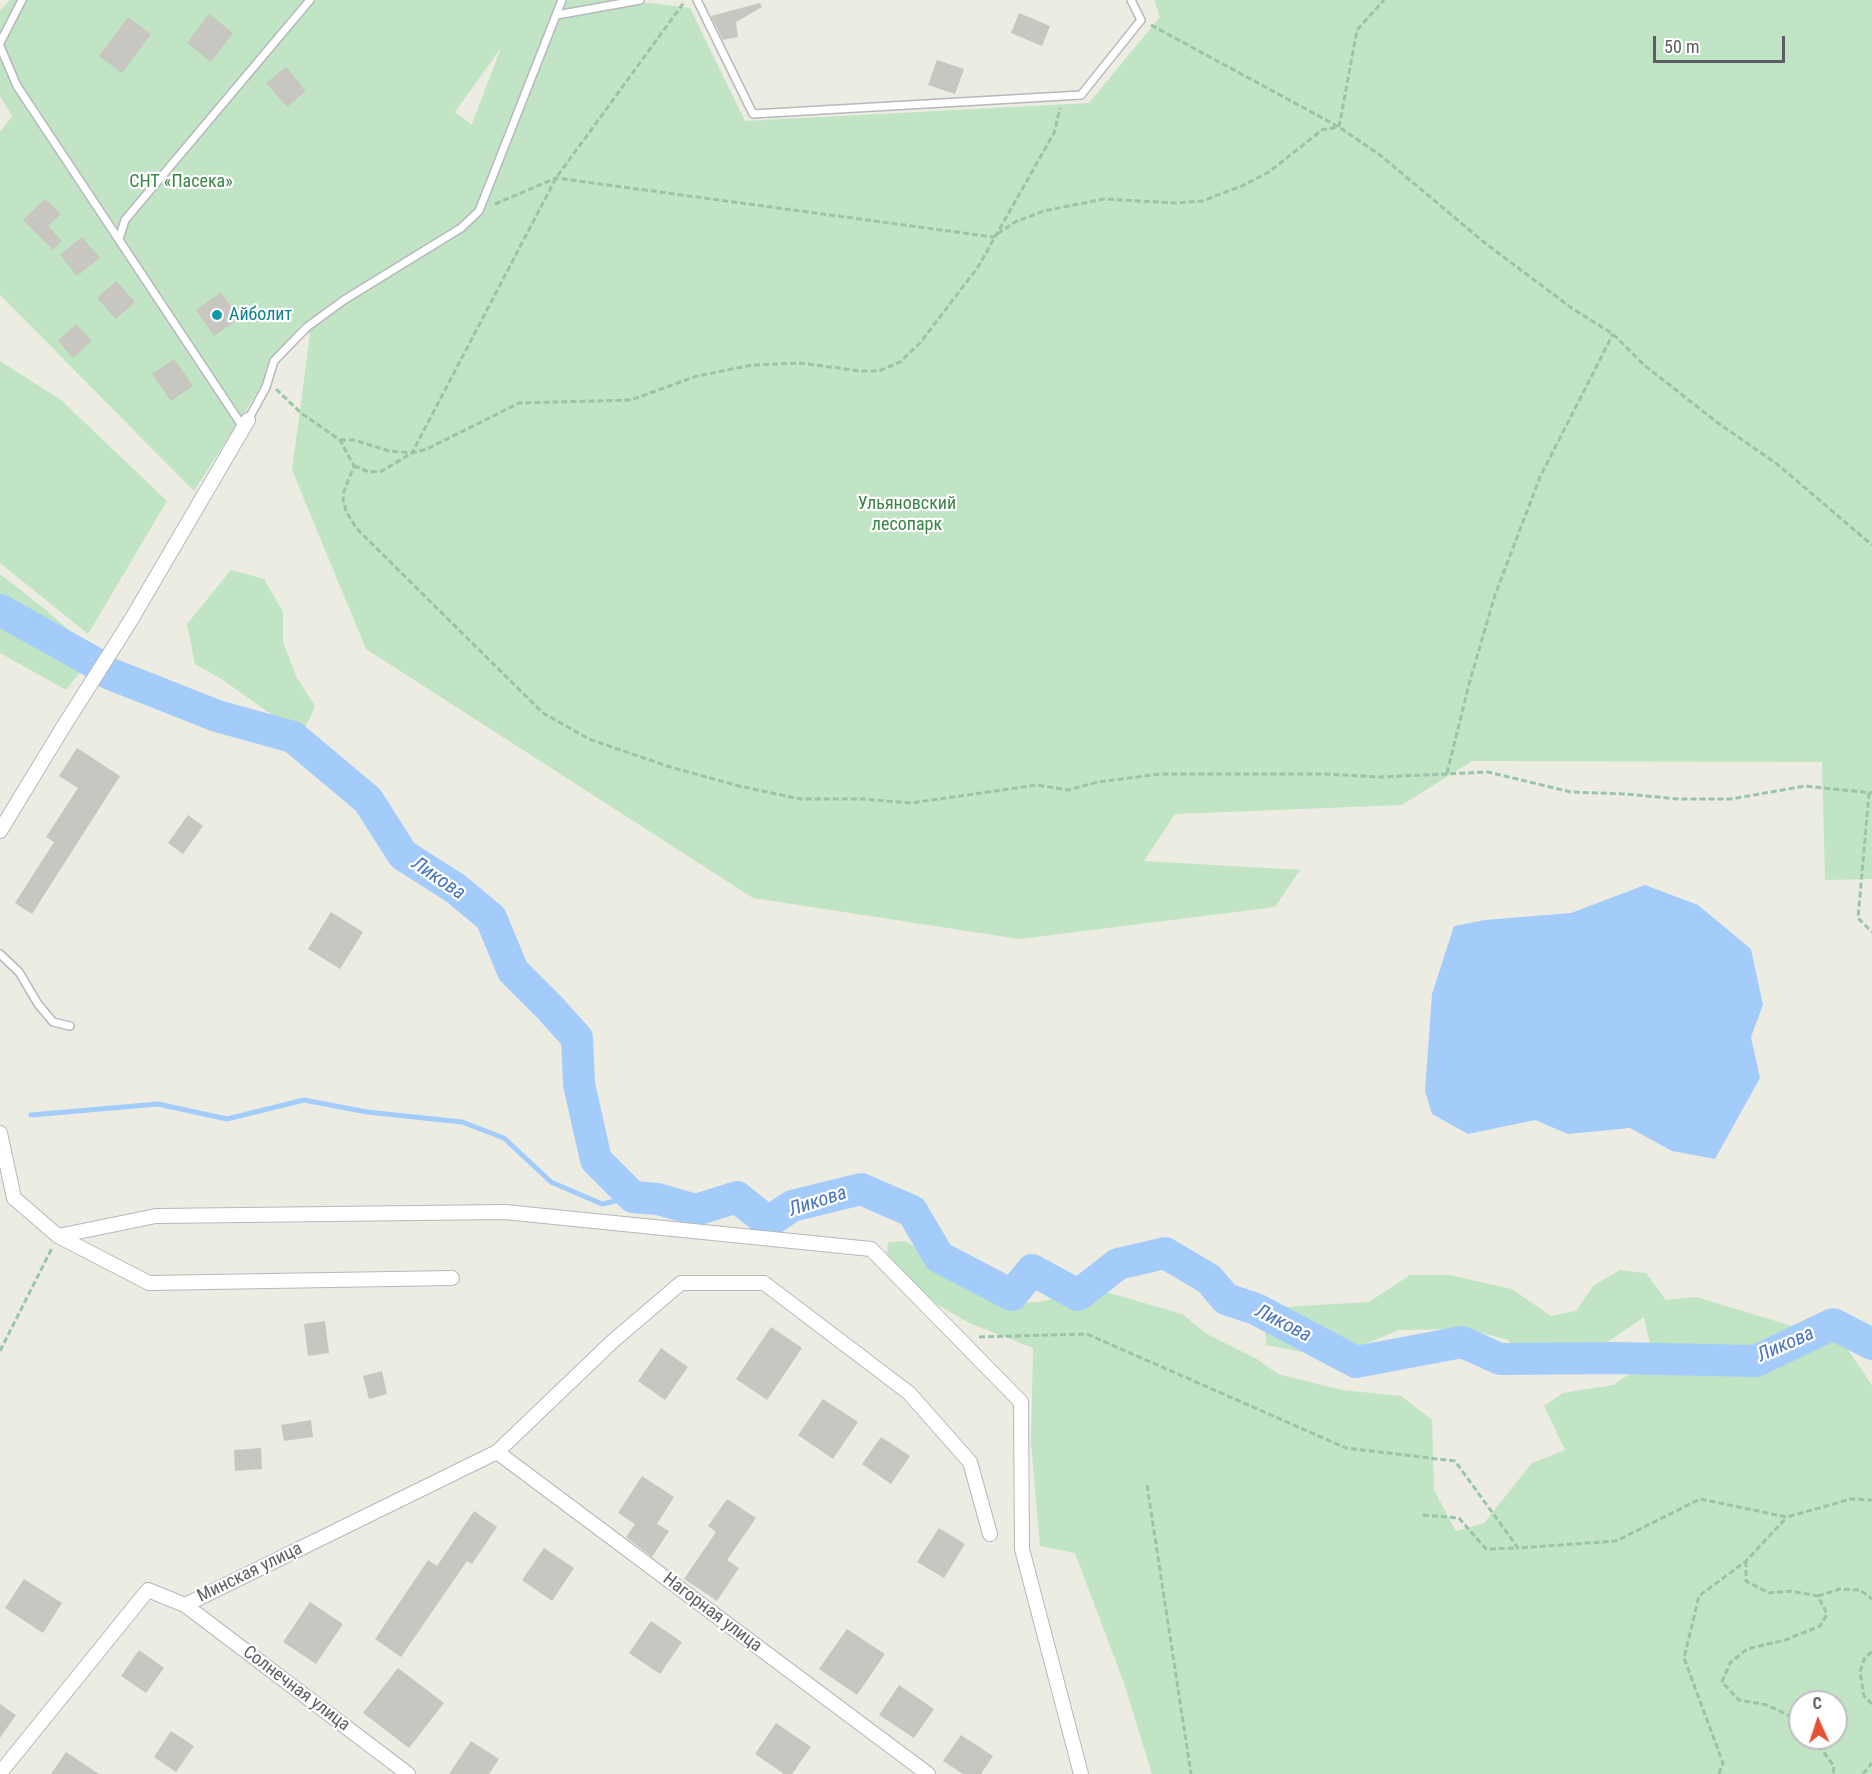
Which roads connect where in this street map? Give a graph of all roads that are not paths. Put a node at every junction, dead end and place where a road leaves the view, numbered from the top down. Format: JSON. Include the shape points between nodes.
{"nodes":[{"id":1,"x":22,"y":0,"type":"edge"},
{"id":2,"x":310,"y":0,"type":"edge"},
{"id":3,"x":562,"y":0,"type":"edge"},
{"id":4,"x":640,"y":0,"type":"edge"},
{"id":5,"x":697,"y":0,"type":"edge"},
{"id":6,"x":1131,"y":0,"type":"edge"},
{"id":7,"x":557,"y":15,"type":"junction"},
{"id":8,"x":0,"y":44,"type":"edge"},
{"id":9,"x":119,"y":239,"type":"junction"},
{"id":10,"x":246,"y":424,"type":"junction"},
{"id":11,"x":0,"y":831,"type":"edge"},
{"id":12,"x":0,"y":954,"type":"edge"},
{"id":13,"x":70,"y":1026,"type":"dead end"},
{"id":14,"x":0,"y":1133,"type":"edge"},
{"id":15,"x":58,"y":1236,"type":"junction"},
{"id":16,"x":452,"y":1278,"type":"dead end"},
{"id":17,"x":497,"y":1452,"type":"junction"},
{"id":18,"x":990,"y":1534,"type":"dead end"},
{"id":19,"x":185,"y":1605,"type":"junction"},
{"id":20,"x":0,"y":1773,"type":"edge"},
{"id":21,"x":408,"y":1774,"type":"edge"},
{"id":22,"x":928,"y":1774,"type":"edge"},
{"id":23,"x":1081,"y":1774,"type":"edge"}],
"edges":[{"from":1,"to":8,"type":"lane"},
{"from":2,"to":9,"type":"lane","via":[[125,220]]},
{"from":3,"to":7,"type":"lane"},
{"from":4,"to":7,"type":"lane"},
{"from":5,"to":6,"type":"lane","via":[[753,114],[1081,95],[1141,20]]},
{"from":7,"to":10,"type":"lane","via":[[479,211],[460,228],[307,327],[274,361],[266,387]]},
{"from":8,"to":9,"type":"lane","via":[[17,86]]},
{"from":9,"to":10,"type":"lane"},
{"from":10,"to":11,"type":"street"},
{"from":12,"to":13,"type":"lane","via":[[19,972],[53,1022]]},
{"from":14,"to":15,"type":"street","via":[[14,1197]]},
{"from":15,"to":16,"type":"street","via":[[149,1283]]},
{"from":15,"to":23,"type":"street","via":[[156,1216],[505,1212],[871,1249],[1022,1402],[1022,1549]]},
{"from":17,"to":18,"type":"street","name":"Минская улица","via":[[613,1341],[681,1283],[764,1283],[909,1393],[970,1462]]},
{"from":17,"to":19,"type":"street","name":"Минская улица"},
{"from":17,"to":22,"type":"street","name":"Нагорная улица"},
{"from":19,"to":20,"type":"street","name":"Минская улица","via":[[148,1590]]},
{"from":19,"to":21,"type":"street","name":"Солнечная улица"}]}
